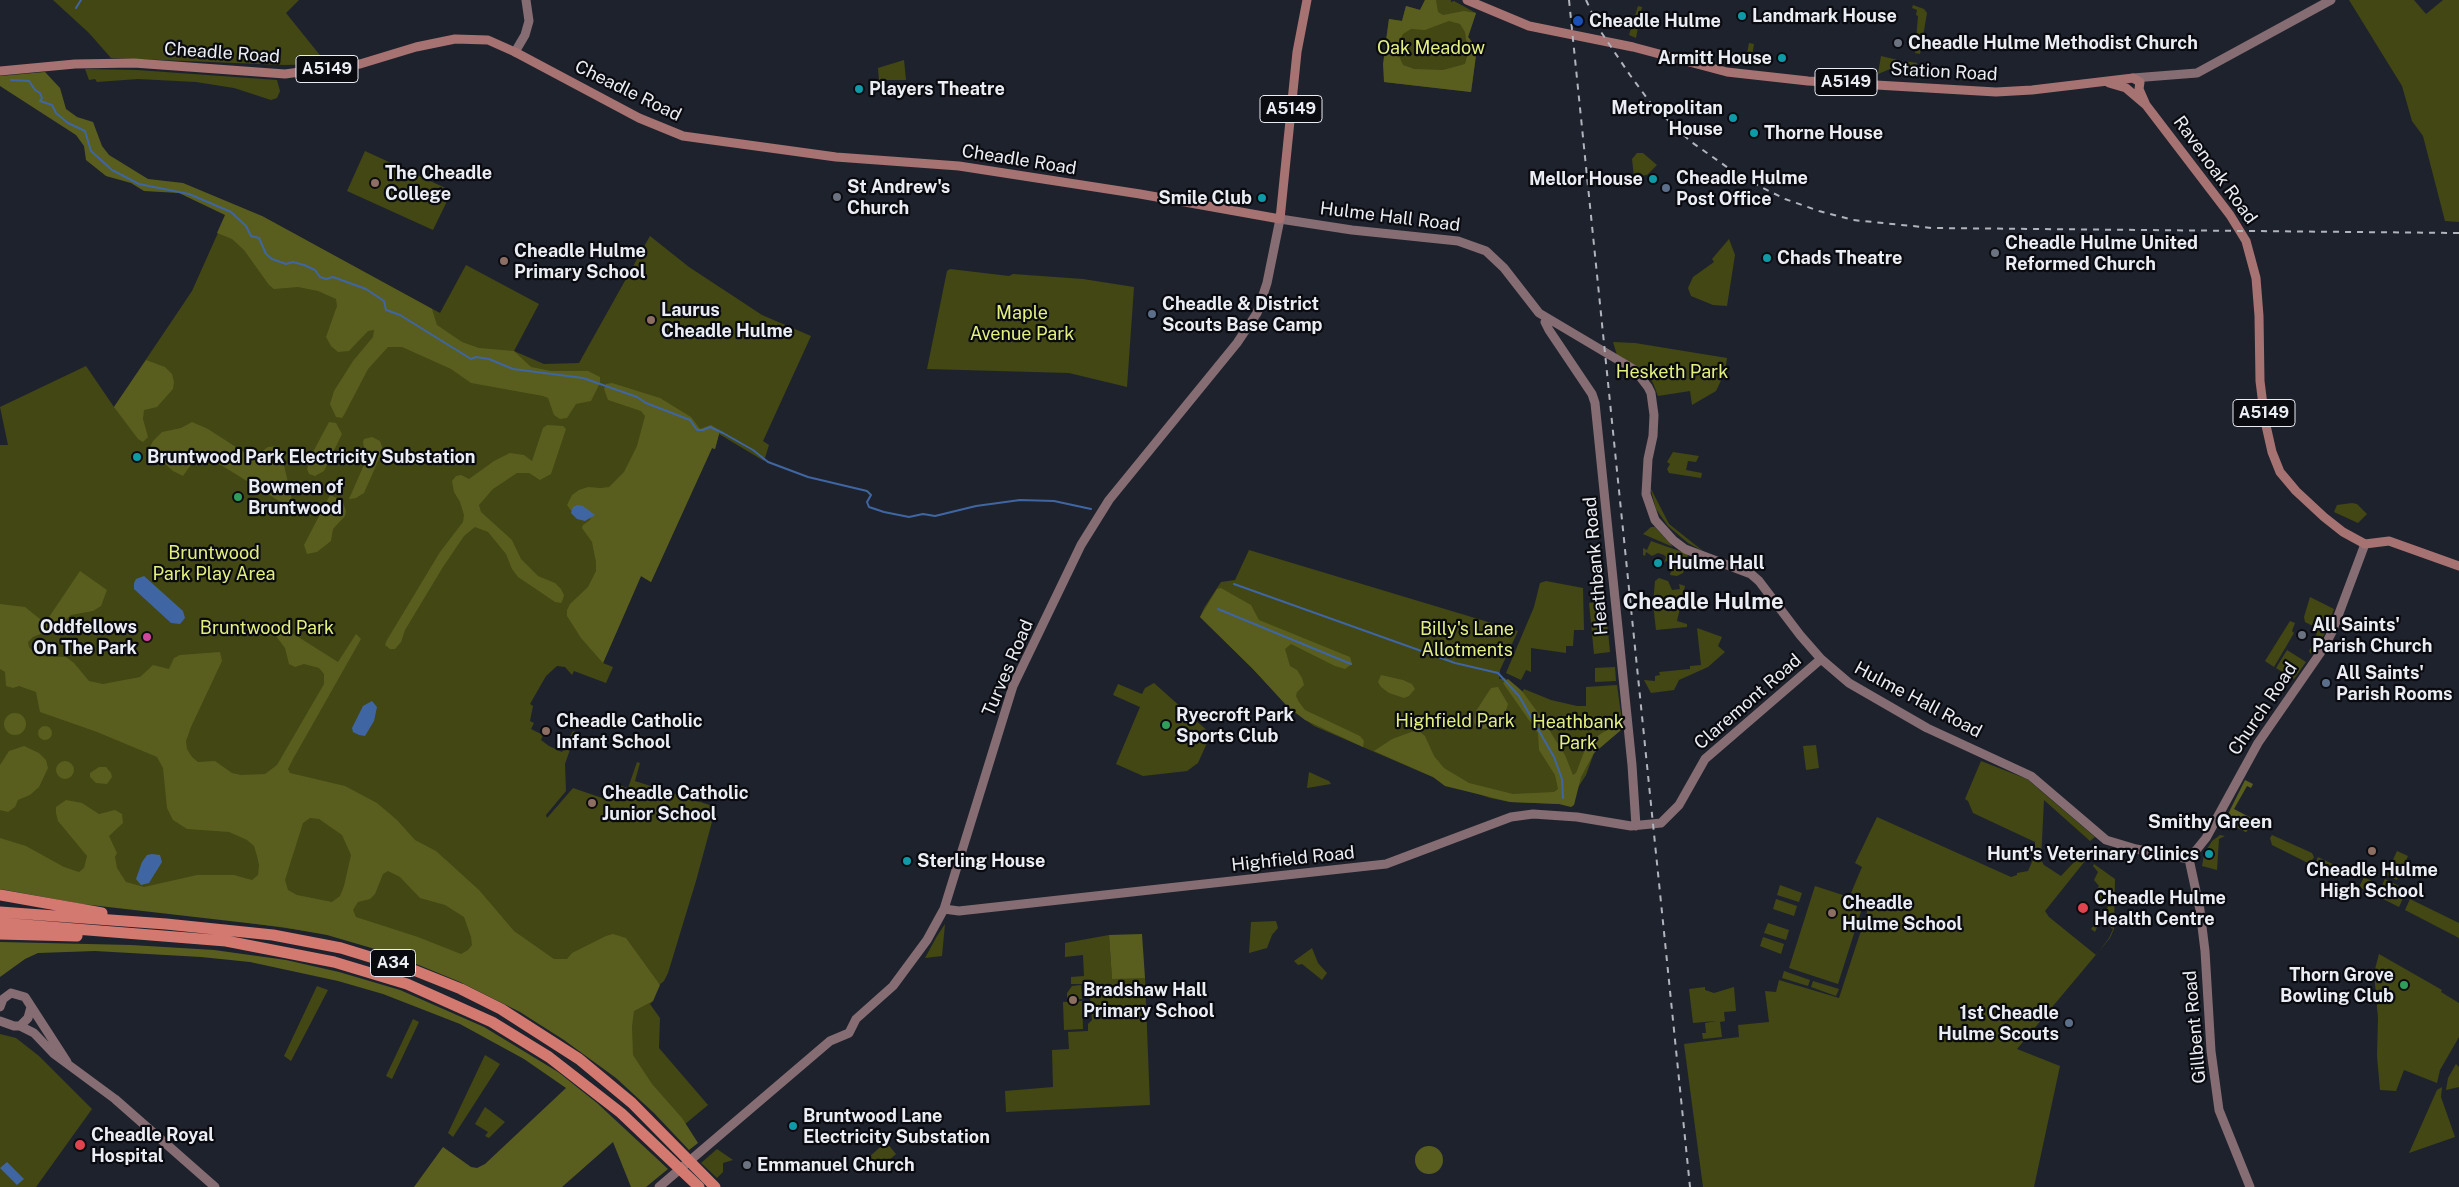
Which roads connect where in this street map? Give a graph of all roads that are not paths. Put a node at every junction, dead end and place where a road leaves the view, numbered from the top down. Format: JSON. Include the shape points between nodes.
{"nodes":[{"id":1,"x":526,"y":0,"type":"edge"},
{"id":2,"x":1307,"y":0,"type":"edge"},
{"id":3,"x":1467,"y":0,"type":"edge"},
{"id":4,"x":2330,"y":0,"type":"edge"},
{"id":5,"x":515,"y":52,"type":"junction"},
{"id":6,"x":0,"y":71,"type":"edge"},
{"id":7,"x":2164,"y":77,"type":"junction"},
{"id":8,"x":2132,"y":78,"type":"junction"},
{"id":9,"x":2100,"y":81,"type":"junction"},
{"id":10,"x":2140,"y":88,"type":"junction"},
{"id":11,"x":2127,"y":90,"type":"junction"},
{"id":12,"x":2146,"y":105,"type":"junction"},
{"id":13,"x":1280,"y":219,"type":"junction"},
{"id":14,"x":1548,"y":318,"type":"junction"},
{"id":15,"x":2365,"y":544,"type":"junction"},
{"id":16,"x":2459,"y":566,"type":"edge"},
{"id":17,"x":1821,"y":659,"type":"junction"},
{"id":18,"x":1636,"y":826,"type":"junction"},
{"id":19,"x":2189,"y":859,"type":"junction"},
{"id":20,"x":0,"y":895,"type":"edge"},
{"id":21,"x":944,"y":909,"type":"junction"},
{"id":22,"x":0,"y":912,"type":"edge"},
{"id":23,"x":0,"y":924,"type":"edge"},
{"id":24,"x":164,"y":929,"type":"junction"},
{"id":25,"x":0,"y":934,"type":"edge"},
{"id":26,"x":1,"y":1002,"type":"edge"},
{"id":27,"x":31,"y":1006,"type":"junction"},
{"id":28,"x":0,"y":1013,"type":"edge"},
{"id":29,"x":2,"y":1021,"type":"edge"},
{"id":30,"x":20,"y":1026,"type":"junction"},
{"id":31,"x":67,"y":1062,"type":"junction"},
{"id":32,"x":215,"y":1187,"type":"edge"},
{"id":33,"x":659,"y":1187,"type":"edge"},
{"id":34,"x":699,"y":1187,"type":"edge"},
{"id":35,"x":715,"y":1187,"type":"edge"},
{"id":36,"x":2250,"y":1187,"type":"edge"}],
"edges":[{"from":1,"to":5,"type":"street","via":[[528,21]]},
{"from":2,"to":13,"type":"main road","number":"A5149","via":[[1297,52]]},
{"from":3,"to":9,"type":"main road","name":"Station Road","number":"A5149","via":[[1529,26],[1633,46],[1715,70],[1755,76],[1996,92]]},
{"from":4,"to":7,"type":"street","via":[[2197,73]]},
{"from":5,"to":6,"type":"main road","name":"Cheadle Road","number":"A5149","via":[[488,40],[471,38],[416,47],[348,66],[285,74],[134,64],[75,64]]},
{"from":5,"to":13,"type":"main road","name":"Cheadle Road","number":"A5149","via":[[639,118],[683,136],[836,157],[959,166]]},
{"from":7,"to":8,"type":"street"},
{"from":7,"to":10,"type":"street"},
{"from":8,"to":9,"type":"main road","name":"Station Road","number":"A5149"},
{"from":8,"to":10,"type":"main road","via":[[2138,80]]},
{"from":8,"to":11,"type":"main road","via":[[2126,82]]},
{"from":9,"to":11,"type":"main road","name":"Station Road","number":"A5149"},
{"from":10,"to":11,"type":"main road","via":[[2134,93]]},
{"from":10,"to":12,"type":"main road","name":"Ravenoak Road","number":"A5149"},
{"from":11,"to":12,"type":"main road","name":"Ravenoak Road","number":"A5149"},
{"from":12,"to":15,"type":"main road","name":"Ravenoak Road","number":"A5149","via":[[2230,214],[2246,241],[2256,278],[2260,381],[2272,452],[2280,472],[2296,491],[2343,532]]},
{"from":13,"to":14,"type":"street","name":"Hulme Hall Road","via":[[1470,244],[1495,259],[1539,313]]},
{"from":13,"to":21,"type":"street","name":"Turves Road","via":[[1267,283],[1257,313],[1237,343],[1105,506],[1081,544],[1028,652],[1000,725]]},
{"from":14,"to":17,"type":"street","name":"Hulme Hall Road","via":[[1635,370],[1652,393],[1654,415],[1646,494],[1655,520],[1665,533],[1685,549],[1751,574]]},
{"from":14,"to":18,"type":"street","name":"Heathbank Road","via":[[1545,322],[1549,330],[1595,403]]},
{"from":15,"to":16,"type":"main road","via":[[2389,541]]},
{"from":15,"to":19,"type":"street","name":"Church Road","via":[[2323,649],[2258,743],[2206,838]]},
{"from":17,"to":18,"type":"street","name":"Claremont Road","via":[[1705,759],[1682,800],[1666,819],[1661,823]]},
{"from":17,"to":19,"type":"street","name":"Hulme Hall Road","via":[[1839,677],[1906,717],[2031,776],[2106,840]]},
{"from":18,"to":21,"type":"street","name":"Highfield Road","via":[[1533,814],[1511,817],[1386,864],[959,911]]},
{"from":19,"to":36,"type":"street","name":"Gillbent Road","via":[[2205,951],[2211,1051],[2219,1110]]},
{"from":20,"to":24,"type":"highway"},
{"from":21,"to":33,"type":"street","name":"Turves Road","via":[[906,970],[884,995],[856,1018],[849,1033],[830,1041]]},
{"from":22,"to":24,"type":"highway","number":"A34"},
{"from":23,"to":24,"type":"highway","number":"A34"},
{"from":24,"to":25,"type":"highway"},
{"from":24,"to":34,"type":"highway","number":"A34","via":[[334,962],[407,984],[469,1010],[530,1044],[587,1085]]},
{"from":24,"to":35,"type":"highway","number":"A34","via":[[273,934],[340,948],[390,962],[470,993],[540,1032],[598,1074],[632,1103]]},
{"from":26,"to":27,"type":"street","via":[[11,994],[20,994]]},
{"from":27,"to":30,"type":"street","via":[[28,1018]]},
{"from":27,"to":31,"type":"street"},
{"from":28,"to":29,"type":"street"},
{"from":29,"to":30,"type":"street"},
{"from":30,"to":31,"type":"street","via":[[34,1033],[54,1054]]},
{"from":31,"to":32,"type":"street","via":[[115,1099]]}]}
